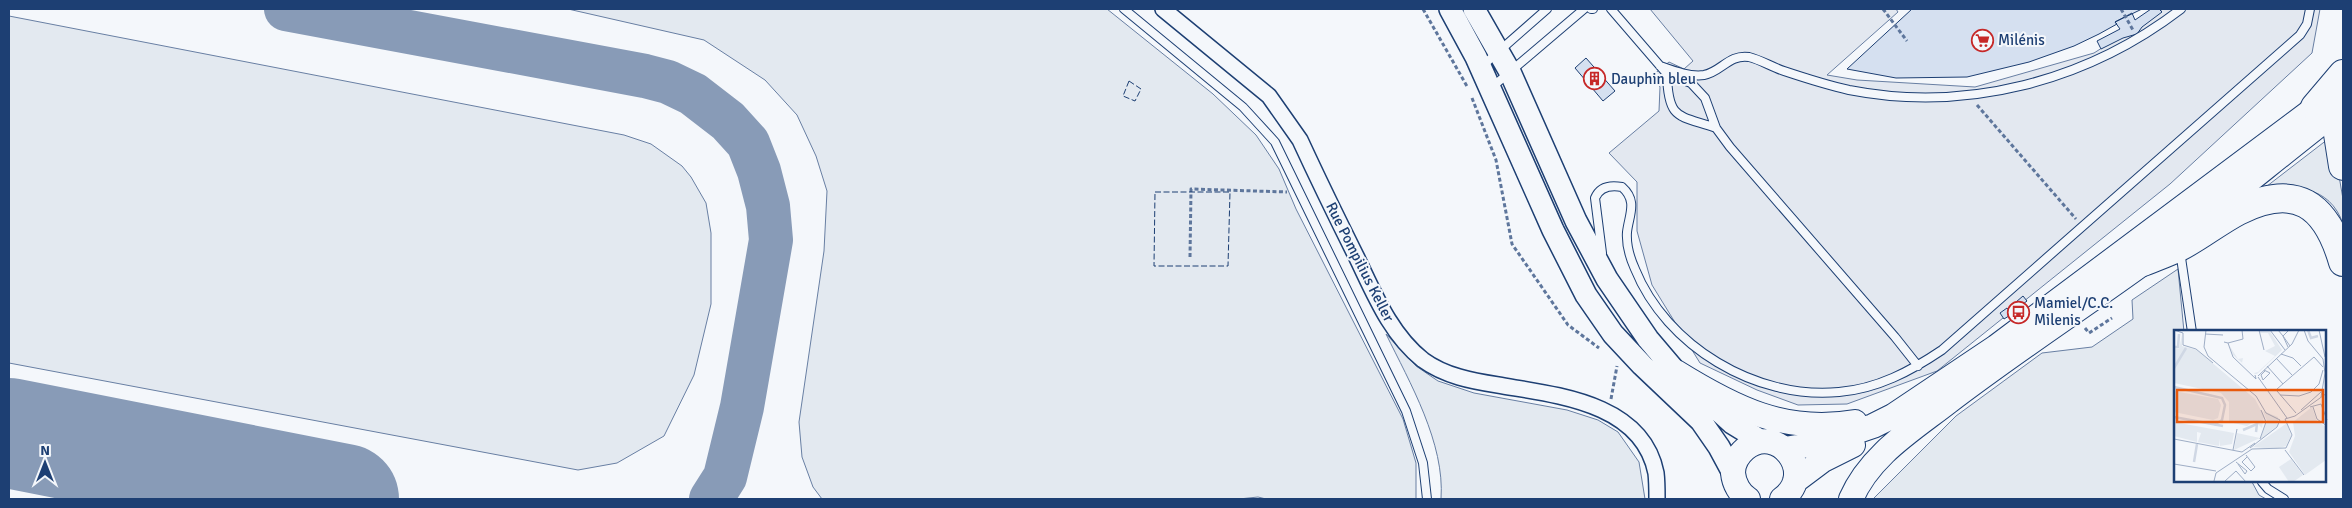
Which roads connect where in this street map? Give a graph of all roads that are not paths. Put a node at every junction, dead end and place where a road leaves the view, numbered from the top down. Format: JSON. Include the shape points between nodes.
{"nodes":[{"id":1,"x":1124,"y":9,"type":"edge"},
{"id":2,"x":1163,"y":9,"type":"edge"},
{"id":3,"x":1450,"y":9,"type":"edge"},
{"id":4,"x":1474,"y":9,"type":"edge"},
{"id":5,"x":1547,"y":9,"type":"edge"},
{"id":6,"x":1584,"y":9,"type":"edge"},
{"id":7,"x":1611,"y":9,"type":"edge"},
{"id":8,"x":2181,"y":9,"type":"edge"},
{"id":9,"x":2310,"y":9,"type":"edge"},
{"id":10,"x":1499,"y":52,"type":"junction"},
{"id":11,"x":1660,"y":66,"type":"junction"},
{"id":12,"x":1481,"y":67,"type":"junction"},
{"id":13,"x":1510,"y":72,"type":"junction"},
{"id":14,"x":1666,"y":74,"type":"junction"},
{"id":15,"x":2343,"y":74,"type":"edge"},
{"id":16,"x":1491,"y":88,"type":"junction"},
{"id":17,"x":2335,"y":102,"type":"edge"},
{"id":18,"x":1716,"y":128,"type":"junction"},
{"id":19,"x":2343,"y":166,"type":"edge"},
{"id":20,"x":2179,"y":247,"type":"junction"},
{"id":21,"x":2143,"y":262,"type":"junction"},
{"id":22,"x":2343,"y":262,"type":"edge"},
{"id":23,"x":1607,"y":280,"type":"junction"},
{"id":24,"x":2192,"y":330,"type":"edge"},
{"id":25,"x":1918,"y":366,"type":"junction"},
{"id":26,"x":1676,"y":372,"type":"junction"},
{"id":27,"x":1975,"y":381,"type":"junction"},
{"id":28,"x":1923,"y":397,"type":"junction"},
{"id":29,"x":1774,"y":446,"type":"junction"},
{"id":30,"x":1734,"y":473,"type":"junction"},
{"id":31,"x":2263,"y":483,"type":"edge"},
{"id":32,"x":1789,"y":493,"type":"edge"},
{"id":33,"x":1427,"y":499,"type":"edge"},
{"id":34,"x":1657,"y":499,"type":"edge"},
{"id":35,"x":1748,"y":499,"type":"edge"},
{"id":36,"x":1851,"y":499,"type":"edge"},
{"id":37,"x":2284,"y":499,"type":"edge"}],
"edges":[{"from":1,"to":33,"type":"lane","via":[[1259,122],[1275,142],[1406,411],[1423,464]]},
{"from":2,"to":34,"type":"street","name":"Rue Pompilius Keller","via":[[1269,96],[1286,118],[1300,140],[1384,314],[1410,348],[1424,361],[1447,373],[1473,381],[1557,396],[1608,412],[1628,425],[1645,446],[1656,472]]},
{"from":3,"to":12,"type":"main road"},
{"from":4,"to":10,"type":"main road"},
{"from":5,"to":10,"type":"lane"},
{"from":6,"to":13,"type":"lane"},
{"from":7,"to":11,"type":"lane"},
{"from":8,"to":11,"type":"lane","via":[[2138,39],[2088,65],[2007,90],[1968,95],[1900,96],[1849,90],[1747,57],[1732,59],[1705,75]]},
{"from":9,"to":25,"type":"lane","via":[[2307,24],[2300,35],[1942,350]]},
{"from":10,"to":12,"type":"lane"},
{"from":10,"to":13,"type":"main road"},
{"from":11,"to":14,"type":"lane"},
{"from":12,"to":16,"type":"main road"},
{"from":13,"to":16,"type":"lane"},
{"from":13,"to":23,"type":"main road","via":[[1576,221]]},
{"from":14,"to":18,"type":"lane","via":[[1691,83],[1702,94],[1713,114]]},
{"from":14,"to":18,"type":"lane","via":[[1667,92],[1676,114]]},
{"from":15,"to":17,"type":"highway"},
{"from":16,"to":30,"type":"main road","via":[[1553,230],[1586,295],[1613,334],[1701,421]]},
{"from":17,"to":19,"type":"highway"},
{"from":17,"to":21,"type":"main road"},
{"from":17,"to":28,"type":"main road"},
{"from":18,"to":25,"type":"lane"},
{"from":20,"to":21,"type":"highway"},
{"from":20,"to":22,"type":"highway","via":[[2260,202],[2294,199],[2314,209],[2328,224],[2336,237]]},
{"from":20,"to":24,"type":"lane"},
{"from":21,"to":27,"type":"main road"},
{"from":23,"to":25,"type":"lane","via":[[1595,198],[1597,192],[1614,186],[1622,187],[1631,197],[1628,248],[1647,294],[1660,313],[1691,343],[1738,374],[1807,392],[1839,392],[1874,385]]},
{"from":23,"to":26,"type":"main road","via":[[1648,339]]},
{"from":26,"to":28,"type":"main road","via":[[1738,407],[1805,425],[1859,421]]},
{"from":26,"to":29,"type":"main road","via":[[1732,423]]},
{"from":27,"to":32,"type":"main road","via":[[1906,423],[1823,460]]},
{"from":27,"to":36,"type":"main road","via":[[1878,458],[1858,482]]},
{"from":28,"to":29,"type":"main road","via":[[1873,426],[1826,442]]},
{"from":29,"to":30,"type":"main road","via":[[1748,447],[1737,458]]},
{"from":29,"to":32,"type":"main road","via":[[1794,464]]},
{"from":30,"to":35,"type":"main road","via":[[1739,490]]},
{"from":31,"to":37,"type":"lane"}]}
